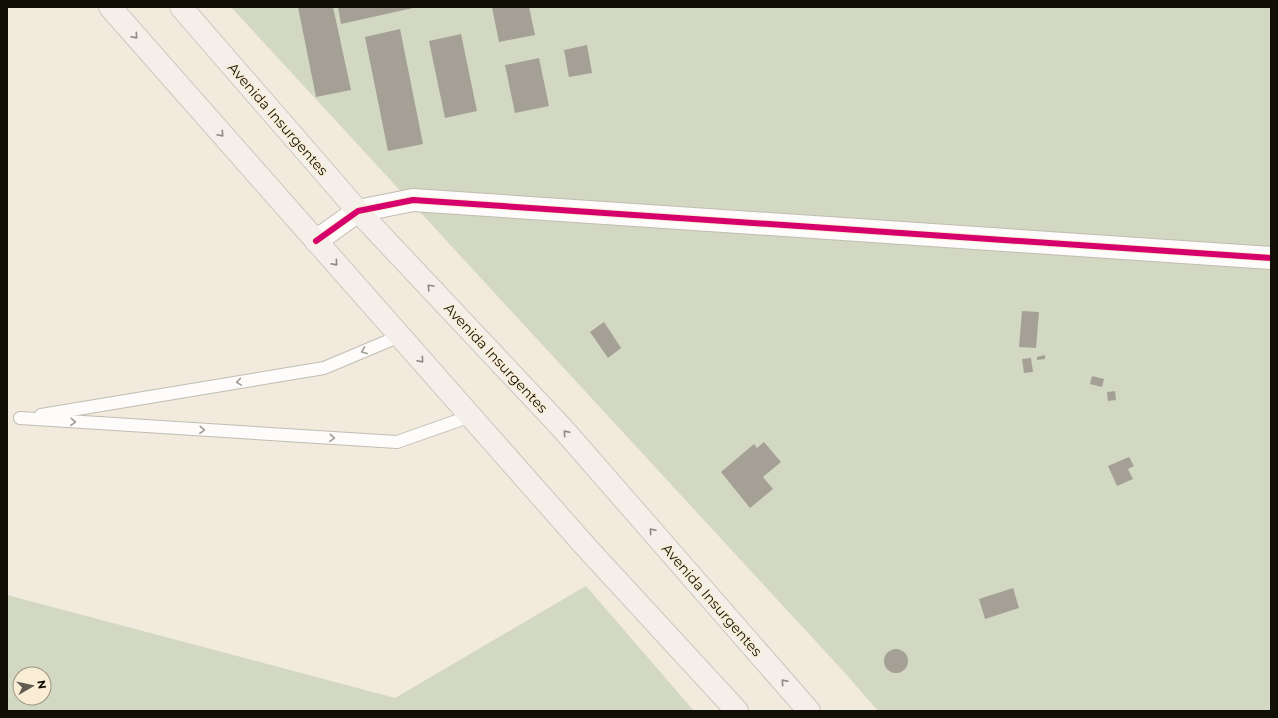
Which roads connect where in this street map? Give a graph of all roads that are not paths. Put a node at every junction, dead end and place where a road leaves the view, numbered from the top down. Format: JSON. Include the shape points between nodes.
{"nodes":[{"id":1,"x":110,"y":7,"type":"edge"},
{"id":2,"x":181,"y":7,"type":"edge"},
{"id":3,"x":358,"y":211,"type":"junction"},
{"id":4,"x":316,"y":241,"type":"junction"},
{"id":5,"x":1271,"y":258,"type":"edge"},
{"id":6,"x":400,"y":336,"type":"junction"},
{"id":7,"x":471,"y":416,"type":"junction"},
{"id":8,"x":737,"y":711,"type":"edge"},
{"id":9,"x":809,"y":711,"type":"edge"}],
"edges":[{"from":1,"to":4,"type":"main road","one_way":true},
{"from":2,"to":3,"type":"main road","name":"Avenida Insurgentes"},
{"from":3,"to":4,"type":"street"},
{"from":3,"to":5,"type":"street","via":[[413,200]]},
{"from":9,"to":3,"type":"main road","name":"Avenida Insurgentes","one_way":true,"via":[[562,429]]},
{"from":4,"to":6,"type":"main road","one_way":true},
{"from":6,"to":7,"type":"main road","one_way":true},
{"from":6,"to":7,"type":"lane","one_way":true,"via":[[324,368],[20,418],[397,442]]},
{"from":7,"to":8,"type":"main road","via":[[586,547]]}]}
